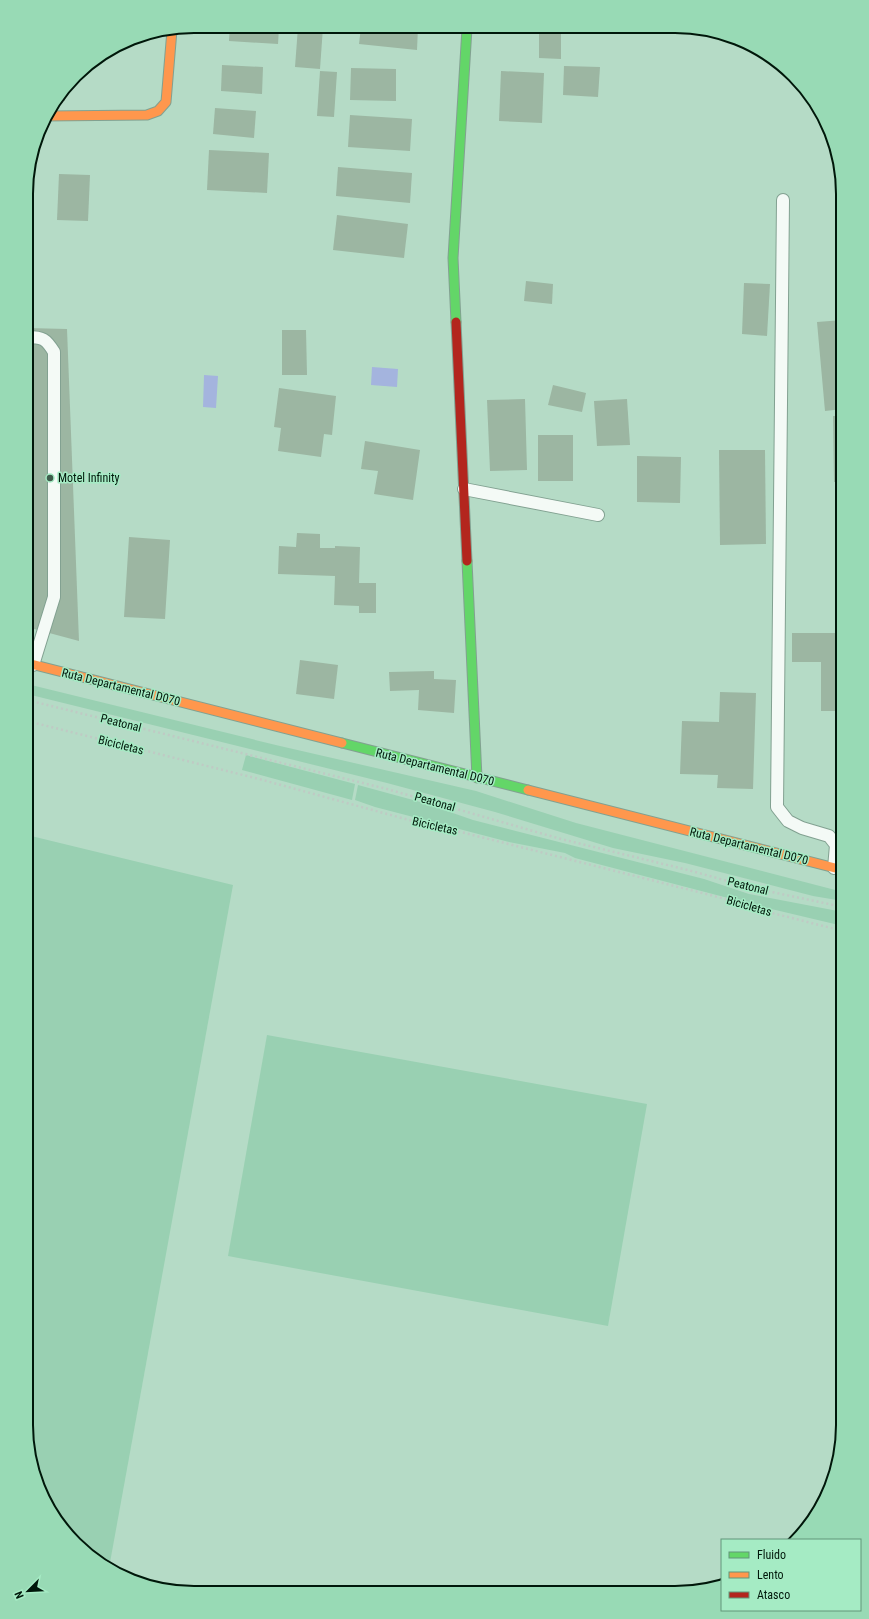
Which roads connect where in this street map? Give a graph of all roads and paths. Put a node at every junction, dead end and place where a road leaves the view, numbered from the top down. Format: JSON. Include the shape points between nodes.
{"nodes":[{"id":1,"x":467,"y":33,"type":"edge"},
{"id":2,"x":172,"y":34,"type":"edge"},
{"id":3,"x":54,"y":116,"type":"edge"},
{"id":4,"x":783,"y":200,"type":"dead end"},
{"id":5,"x":33,"y":337,"type":"edge"},
{"id":6,"x":464,"y":489,"type":"junction"},
{"id":7,"x":598,"y":515,"type":"dead end"},
{"id":8,"x":33,"y":656,"type":"edge"},
{"id":9,"x":33,"y":665,"type":"edge"},
{"id":10,"x":33,"y":701,"type":"edge"},
{"id":11,"x":33,"y":722,"type":"edge"},
{"id":12,"x":477,"y":778,"type":"junction"},
{"id":13,"x":836,"y":845,"type":"edge"},
{"id":14,"x":836,"y":868,"type":"edge"},
{"id":15,"x":836,"y":906,"type":"edge"},
{"id":16,"x":836,"y":929,"type":"edge"}],
"edges":[{"from":1,"to":6,"type":"street","via":[[453,258]]},
{"from":2,"to":3,"type":"street","via":[[166,102],[158,111],[147,115]]},
{"from":4,"to":13,"type":"lane","via":[[777,807],[788,821],[828,836]]},
{"from":5,"to":8,"type":"lane","via":[[40,337],[54,352],[54,597]]},
{"from":6,"to":7,"type":"lane"},
{"from":6,"to":12,"type":"street"},
{"from":9,"to":12,"type":"street","name":"Ruta Departamental D070"},
{"from":10,"to":15,"type":"path","name":"Peatonal","via":[[388,788],[561,839],[753,888]]},
{"from":11,"to":16,"type":"path","name":"Bicicletas"},
{"from":12,"to":14,"type":"street","name":"Ruta Departamental D070"}]}
